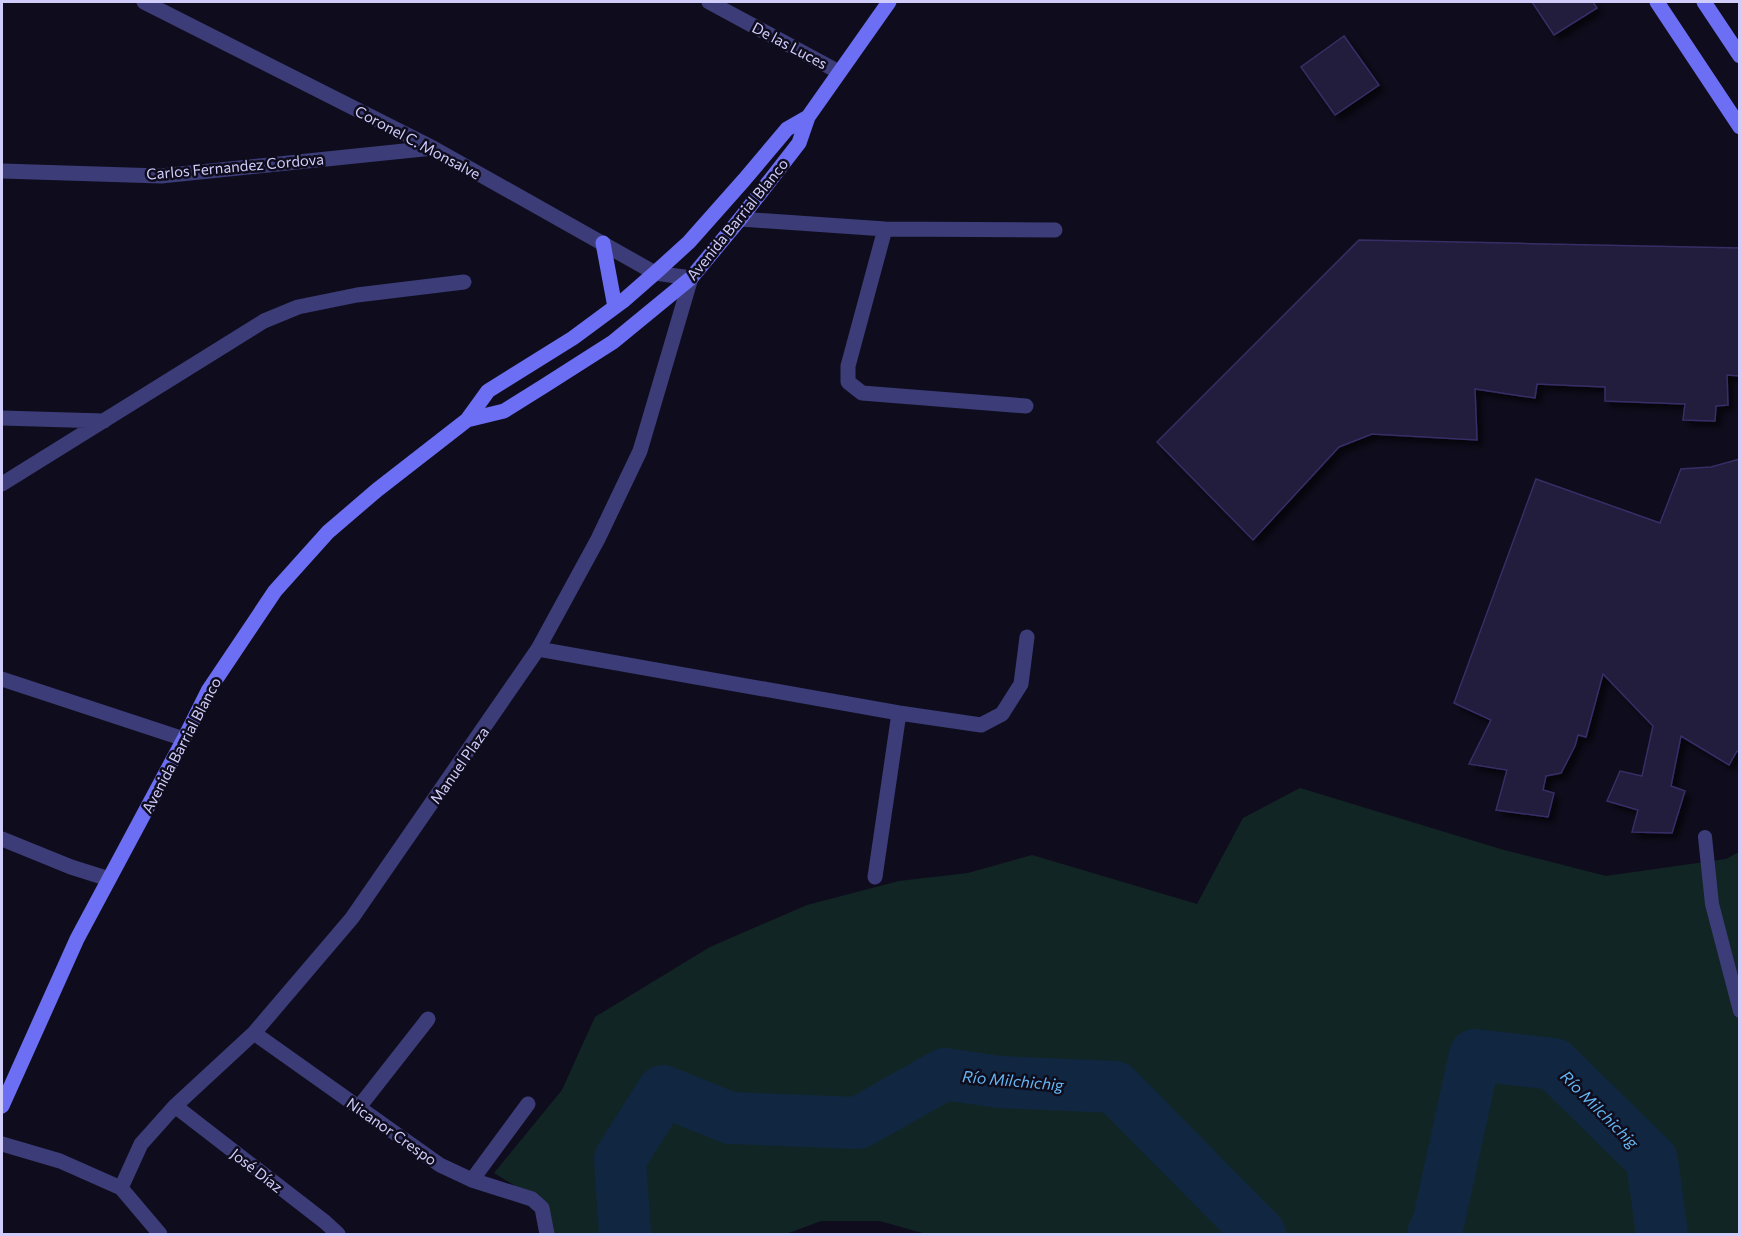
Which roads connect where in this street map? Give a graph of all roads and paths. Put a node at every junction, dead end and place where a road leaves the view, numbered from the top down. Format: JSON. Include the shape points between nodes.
{"nodes":[{"id":1,"x":144,"y":2,"type":"edge"},
{"id":2,"x":709,"y":2,"type":"edge"},
{"id":3,"x":889,"y":2,"type":"edge"},
{"id":4,"x":1657,"y":2,"type":"edge"},
{"id":5,"x":1704,"y":2,"type":"edge"},
{"id":6,"x":1740,"y":56,"type":"edge"},
{"id":7,"x":839,"y":72,"type":"junction"},
{"id":8,"x":808,"y":117,"type":"junction"},
{"id":9,"x":1740,"y":127,"type":"edge"},
{"id":10,"x":433,"y":148,"type":"junction"},
{"id":11,"x":2,"y":171,"type":"edge"},
{"id":12,"x":740,"y":219,"type":"junction"},
{"id":13,"x":885,"y":229,"type":"junction"},
{"id":14,"x":1055,"y":230,"type":"dead end"},
{"id":15,"x":603,"y":243,"type":"junction"},
{"id":16,"x":655,"y":273,"type":"junction"},
{"id":17,"x":691,"y":278,"type":"junction"},
{"id":18,"x":464,"y":282,"type":"dead end"},
{"id":19,"x":615,"y":307,"type":"junction"},
{"id":20,"x":1026,"y":406,"type":"dead end"},
{"id":21,"x":2,"y":418,"type":"edge"},
{"id":22,"x":467,"y":420,"type":"junction"},
{"id":23,"x":104,"y":421,"type":"junction"},
{"id":24,"x":2,"y":484,"type":"edge"},
{"id":25,"x":1027,"y":637,"type":"dead end"},
{"id":26,"x":538,"y":650,"type":"junction"},
{"id":27,"x":2,"y":679,"type":"edge"},
{"id":28,"x":899,"y":713,"type":"junction"},
{"id":29,"x":184,"y":739,"type":"junction"},
{"id":30,"x":1705,"y":837,"type":"dead end"},
{"id":31,"x":2,"y":839,"type":"edge"},
{"id":32,"x":875,"y":878,"type":"dead end"},
{"id":33,"x":109,"y":879,"type":"junction"},
{"id":34,"x":1740,"y":1011,"type":"edge"},
{"id":35,"x":428,"y":1019,"type":"dead end"},
{"id":36,"x":254,"y":1032,"type":"junction"},
{"id":37,"x":528,"y":1104,"type":"dead end"},
{"id":38,"x":2,"y":1106,"type":"edge"},
{"id":39,"x":175,"y":1106,"type":"junction"},
{"id":40,"x":359,"y":1107,"type":"junction"},
{"id":41,"x":2,"y":1144,"type":"edge"},
{"id":42,"x":472,"y":1180,"type":"junction"},
{"id":43,"x":121,"y":1188,"type":"junction"},
{"id":44,"x":160,"y":1234,"type":"edge"},
{"id":45,"x":338,"y":1234,"type":"edge"},
{"id":46,"x":548,"y":1234,"type":"edge"}],
"edges":[{"from":1,"to":10,"type":"street","name":"Coronel C. Monsalve"},
{"from":2,"to":7,"type":"street","name":"De las Luces"},
{"from":3,"to":7,"type":"street","name":"Avenida Barrial Blanco"},
{"from":4,"to":9,"type":"street"},
{"from":5,"to":6,"type":"street"},
{"from":7,"to":8,"type":"street","name":"Avenida Barrial Blanco"},
{"from":8,"to":12,"type":"street","name":"Avenida Barrial Blanco","via":[[800,143]]},
{"from":8,"to":16,"type":"street","name":"Avenida Barrial Blanco","via":[[787,129],[689,242]]},
{"from":10,"to":11,"type":"street","name":"Carlos Fernandez Cordova","via":[[161,176]]},
{"from":10,"to":15,"type":"street","name":"Coronel C. Monsalve"},
{"from":12,"to":13,"type":"street"},
{"from":12,"to":17,"type":"street","name":"Avenida Barrial Blanco"},
{"from":13,"to":14,"type":"street"},
{"from":13,"to":20,"type":"street","via":[[848,366],[848,382],[862,393]]},
{"from":15,"to":16,"type":"street","name":"Coronel C. Monsalve"},
{"from":15,"to":19,"type":"street"},
{"from":16,"to":17,"type":"street","name":"Coronel C. Monsalve"},
{"from":16,"to":19,"type":"street","name":"Avenida Barrial Blanco"},
{"from":17,"to":22,"type":"street","name":"Avenida Barrial Blanco","via":[[613,342],[554,380],[504,411]]},
{"from":17,"to":26,"type":"street","name":"Manuel Plaza","via":[[640,451]]},
{"from":18,"to":23,"type":"street","via":[[357,295],[298,307],[264,321]]},
{"from":19,"to":22,"type":"street","name":"Avenida Barrial Blanco","via":[[488,391]]},
{"from":21,"to":23,"type":"street"},
{"from":22,"to":29,"type":"street","name":"Avenida Barrial Blanco","via":[[328,532],[275,591],[207,691]]},
{"from":23,"to":24,"type":"street"},
{"from":25,"to":28,"type":"street","via":[[1021,684],[1002,714],[981,725]]},
{"from":26,"to":28,"type":"street"},
{"from":26,"to":36,"type":"street","name":"Manuel Plaza","via":[[352,918]]},
{"from":27,"to":29,"type":"street"},
{"from":28,"to":32,"type":"street"},
{"from":29,"to":33,"type":"street","name":"Avenida Barrial Blanco"},
{"from":30,"to":34,"type":"lane","via":[[1712,904]]},
{"from":31,"to":33,"type":"street"},
{"from":33,"to":38,"type":"street","name":"Avenida Barrial Blanco","via":[[77,939]]},
{"from":35,"to":40,"type":"street"},
{"from":36,"to":39,"type":"street","name":"Manuel Plaza"},
{"from":36,"to":40,"type":"street","name":"Nicanor Crespo"},
{"from":37,"to":42,"type":"street"},
{"from":39,"to":43,"type":"street","name":"Manuel Plaza","via":[[141,1144]]},
{"from":39,"to":45,"type":"street","name":"José Díaz"},
{"from":40,"to":42,"type":"street","name":"Nicanor Crespo","via":[[440,1165]]},
{"from":41,"to":43,"type":"street","via":[[60,1161]]},
{"from":42,"to":46,"type":"street","name":"Nicanor Crespo","via":[[532,1199],[542,1208]]},
{"from":43,"to":44,"type":"street"}]}
